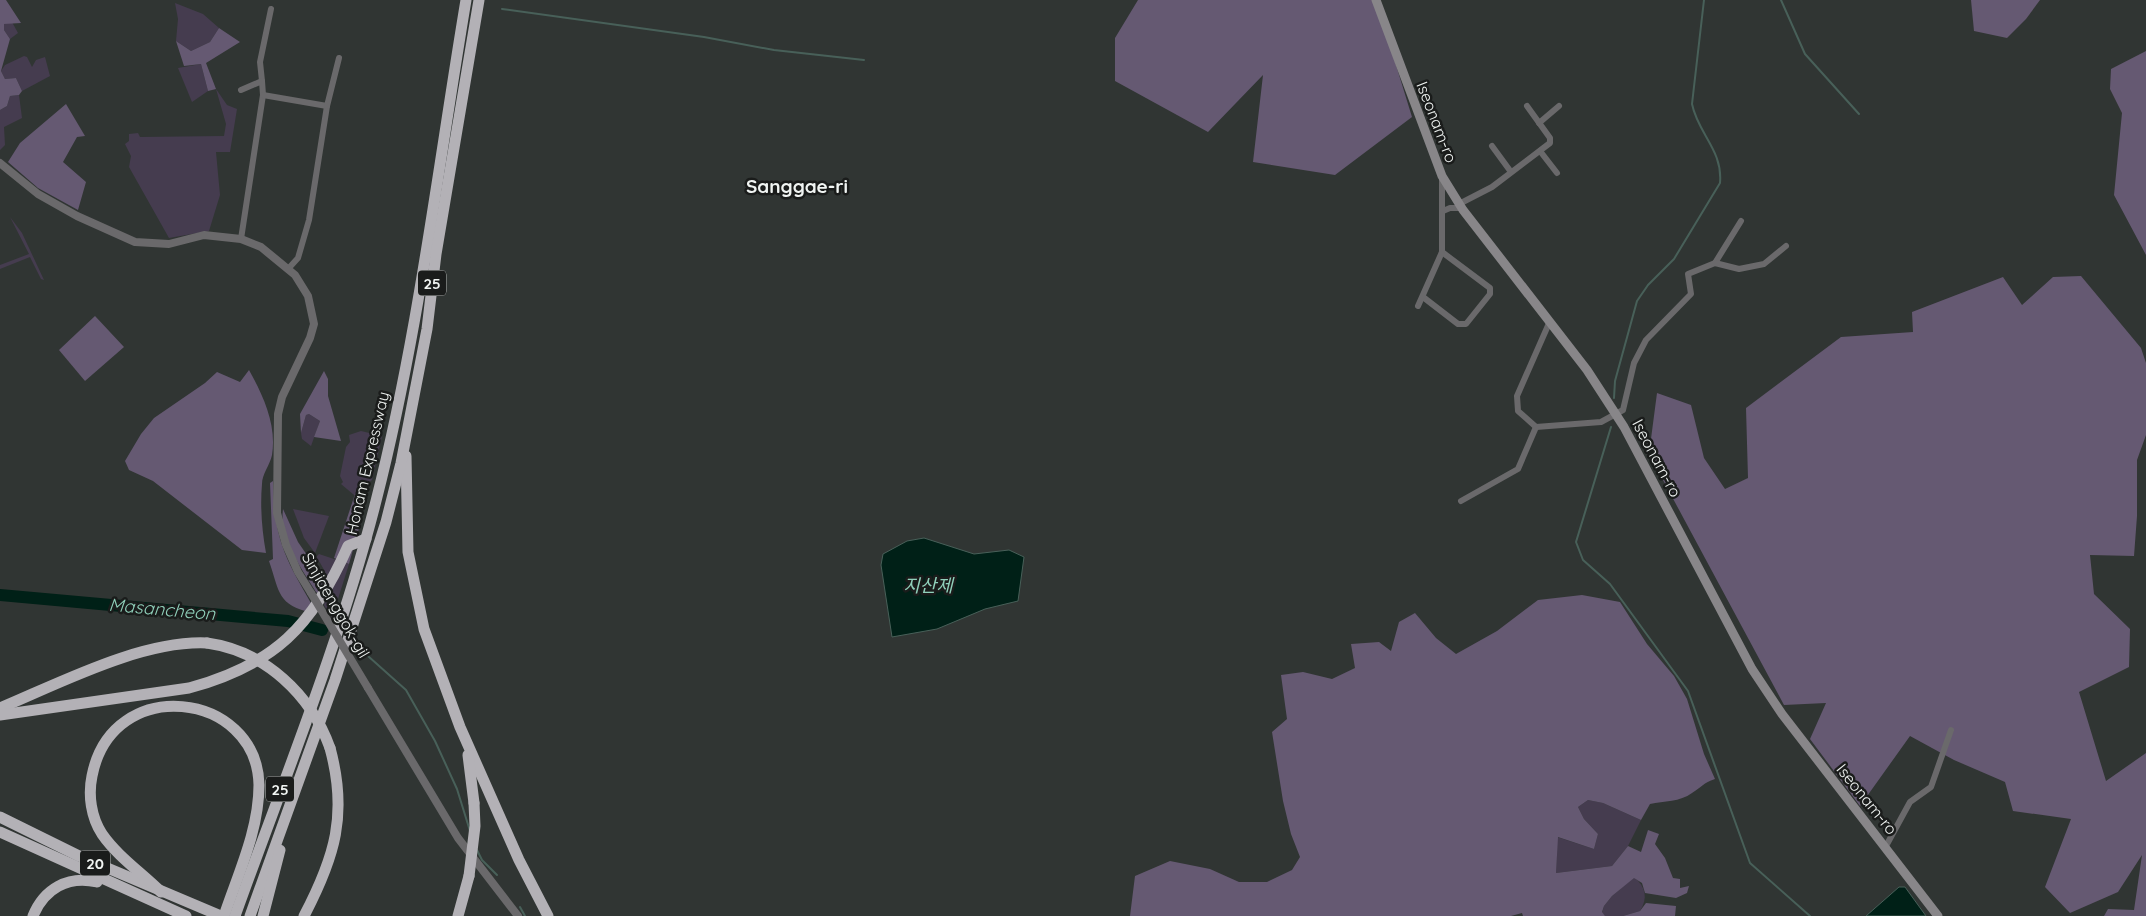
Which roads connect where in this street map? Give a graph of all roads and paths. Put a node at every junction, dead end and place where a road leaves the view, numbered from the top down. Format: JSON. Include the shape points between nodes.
{"nodes":[{"id":1,"x":466,"y":0,"type":"edge"},
{"id":2,"x":479,"y":0,"type":"edge"},
{"id":3,"x":1376,"y":0,"type":"edge"},
{"id":4,"x":271,"y":9,"type":"dead end"},
{"id":5,"x":339,"y":58,"type":"dead end"},
{"id":6,"x":262,"y":81,"type":"junction"},
{"id":7,"x":241,"y":90,"type":"dead end"},
{"id":8,"x":264,"y":95,"type":"junction"},
{"id":9,"x":327,"y":106,"type":"junction"},
{"id":10,"x":1527,"y":106,"type":"dead end"},
{"id":11,"x":1560,"y":106,"type":"dead end"},
{"id":12,"x":1539,"y":123,"type":"junction"},
{"id":13,"x":1492,"y":146,"type":"dead end"},
{"id":14,"x":1540,"y":151,"type":"junction"},
{"id":15,"x":0,"y":163,"type":"edge"},
{"id":16,"x":1511,"y":172,"type":"junction"},
{"id":17,"x":1557,"y":173,"type":"dead end"},
{"id":18,"x":1442,"y":176,"type":"junction"},
{"id":19,"x":1461,"y":206,"type":"junction"},
{"id":20,"x":1443,"y":211,"type":"junction"},
{"id":21,"x":1741,"y":221,"type":"dead end"},
{"id":22,"x":241,"y":239,"type":"junction"},
{"id":23,"x":1786,"y":246,"type":"dead end"},
{"id":24,"x":1442,"y":252,"type":"junction"},
{"id":25,"x":1715,"y":263,"type":"junction"},
{"id":26,"x":288,"y":268,"type":"junction"},
{"id":27,"x":1423,"y":296,"type":"junction"},
{"id":28,"x":1418,"y":306,"type":"dead end"},
{"id":29,"x":1550,"y":321,"type":"junction"},
{"id":30,"x":1615,"y":413,"type":"junction"},
{"id":31,"x":1536,"y":427,"type":"junction"},
{"id":32,"x":405,"y":442,"type":"junction"},
{"id":33,"x":1461,"y":501,"type":"dead end"},
{"id":34,"x":366,"y":539,"type":"junction"},
{"id":35,"x":0,"y":708,"type":"edge"},
{"id":36,"x":0,"y":715,"type":"edge"},
{"id":37,"x":460,"y":727,"type":"junction"},
{"id":38,"x":1951,"y":730,"type":"dead end"},
{"id":39,"x":293,"y":755,"type":"junction"},
{"id":40,"x":298,"y":782,"type":"junction"},
{"id":41,"x":0,"y":817,"type":"edge"},
{"id":42,"x":0,"y":832,"type":"edge"},
{"id":43,"x":252,"y":833,"type":"junction"},
{"id":44,"x":1886,"y":846,"type":"junction"},
{"id":45,"x":126,"y":890,"type":"junction"},
{"id":46,"x":161,"y":892,"type":"junction"},
{"id":47,"x":33,"y":916,"type":"edge"},
{"id":48,"x":185,"y":916,"type":"edge"},
{"id":49,"x":222,"y":916,"type":"edge"},
{"id":50,"x":235,"y":916,"type":"edge"},
{"id":51,"x":250,"y":916,"type":"edge"},
{"id":52,"x":263,"y":916,"type":"edge"},
{"id":53,"x":304,"y":916,"type":"edge"},
{"id":54,"x":458,"y":916,"type":"edge"},
{"id":55,"x":518,"y":916,"type":"edge"},
{"id":56,"x":548,"y":916,"type":"edge"},
{"id":57,"x":1938,"y":916,"type":"edge"}],
"edges":[{"from":1,"to":34,"type":"highway","name":"Honam Expressway","number":"25","via":[[405,369],[391,444]]},
{"from":2,"to":32,"type":"highway","name":"Honam Expressway","number":"25","via":[[436,254],[427,329]]},
{"from":3,"to":18,"type":"main road","name":"Iseonam-ro"},
{"from":4,"to":6,"type":"street","via":[[261,54]]},
{"from":5,"to":9,"type":"street"},
{"from":6,"to":7,"type":"street"},
{"from":6,"to":8,"type":"street"},
{"from":8,"to":9,"type":"street"},
{"from":8,"to":22,"type":"street"},
{"from":9,"to":26,"type":"street","via":[[309,220],[298,258]]},
{"from":10,"to":12,"type":"street"},
{"from":11,"to":12,"type":"street"},
{"from":12,"to":14,"type":"street","via":[[1550,138],[1550,144]]},
{"from":13,"to":16,"type":"street"},
{"from":14,"to":16,"type":"street"},
{"from":14,"to":17,"type":"street"},
{"from":15,"to":22,"type":"street","name":"Sinjiaenggok-gil","via":[[46,198],[135,242],[169,244],[204,235]]},
{"from":16,"to":19,"type":"street"},
{"from":18,"to":19,"type":"main road","name":"Iseonam-ro"},
{"from":18,"to":20,"type":"street"},
{"from":19,"to":20,"type":"street"},
{"from":19,"to":29,"type":"main road","name":"Iseonam-ro"},
{"from":20,"to":24,"type":"street"},
{"from":21,"to":25,"type":"street"},
{"from":22,"to":26,"type":"street","name":"Sinjiaenggok-gil","via":[[261,247]]},
{"from":23,"to":25,"type":"street","via":[[1764,264],[1739,269]]},
{"from":24,"to":27,"type":"street"},
{"from":24,"to":27,"type":"street","via":[[1490,288],[1490,294],[1466,324],[1458,324]]},
{"from":25,"to":30,"type":"street","via":[[1688,274],[1691,294],[1646,340],[1634,363],[1623,410]]},
{"from":26,"to":55,"type":"street","name":"Sinjiaenggok-gil","bridge":true,"via":[[308,296],[314,324],[282,397],[278,414],[277,514],[286,545],[298,572],[458,838]]},
{"from":27,"to":28,"type":"street"},
{"from":29,"to":30,"type":"main road","name":"Iseonam-ro"},
{"from":29,"to":31,"type":"street","via":[[1517,396],[1518,411]]},
{"from":30,"to":31,"type":"street","via":[[1601,422]]},
{"from":30,"to":44,"type":"main road","name":"Iseonam-ro","via":[[1752,669],[1816,761]]},
{"from":31,"to":33,"type":"street","via":[[1518,469]]},
{"from":32,"to":37,"type":"highway","via":[[408,480],[406,529],[416,600]]},
{"from":32,"to":40,"type":"highway","name":"Honam Expressway","number":"25","via":[[374,564]]},
{"from":34,"to":36,"type":"highway","via":[[348,546],[308,619],[286,641],[243,670],[189,688]]},
{"from":34,"to":39,"type":"highway","name":"Honam Expressway","number":"25","via":[[328,663]]},
{"from":35,"to":53,"type":"highway","bridge":true,"via":[[128,657],[165,647],[208,643],[246,653],[276,672],[308,708],[330,748],[338,779],[337,833],[328,868]]},
{"from":37,"to":54,"type":"highway","bridge":true,"via":[[470,764],[475,826],[469,876]]},
{"from":37,"to":56,"type":"highway","via":[[519,860]]},
{"from":38,"to":44,"type":"street","via":[[1931,787],[1910,802]]},
{"from":39,"to":43,"type":"highway"},
{"from":39,"to":50,"type":"highway","name":"Honam Expressway","number":"25"},
{"from":40,"to":51,"type":"highway","name":"Honam Expressway","number":"25"},
{"from":40,"to":52,"type":"highway"},
{"from":41,"to":46,"type":"highway","number":"20"},
{"from":42,"to":45,"type":"highway","number":"20"},
{"from":43,"to":46,"type":"highway","via":[[258,804],[256,769],[246,744],[231,728],[213,715],[184,706],[152,708],[126,720],[109,736],[97,756],[90,782],[93,812],[101,833],[119,856]]},
{"from":43,"to":49,"type":"highway"},
{"from":44,"to":57,"type":"main road","name":"Iseonam-ro"},
{"from":45,"to":47,"type":"highway","via":[[86,880],[70,882],[47,894]]},
{"from":45,"to":48,"type":"highway","number":"20"},
{"from":46,"to":49,"type":"highway","number":"20"}]}
